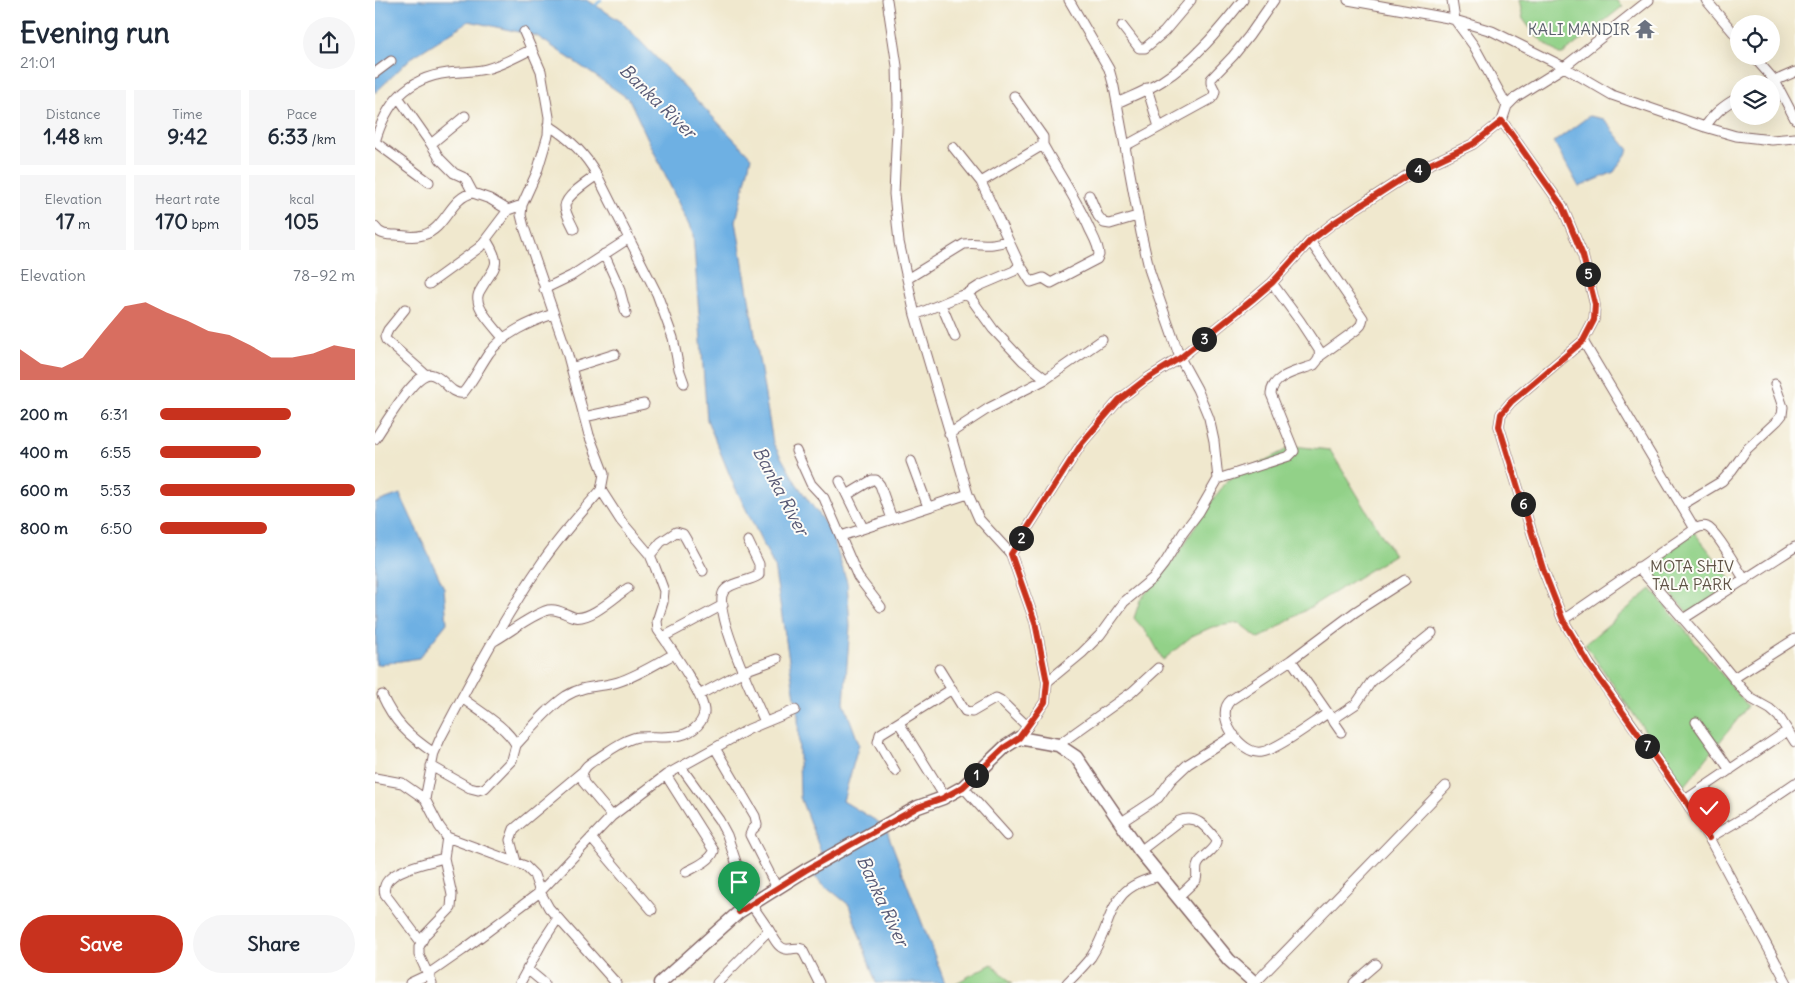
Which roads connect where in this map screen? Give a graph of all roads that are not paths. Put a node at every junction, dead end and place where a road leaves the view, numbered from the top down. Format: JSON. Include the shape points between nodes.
{"nodes":[{"id":1,"x":887,"y":0,"type":"edge"},
{"id":2,"x":1069,"y":0,"type":"edge"},
{"id":3,"x":1191,"y":0,"type":"edge"},
{"id":4,"x":1243,"y":0,"type":"edge"},
{"id":5,"x":1274,"y":0,"type":"edge"},
{"id":6,"x":1348,"y":0,"type":"edge"},
{"id":7,"x":1452,"y":0,"type":"edge"},
{"id":8,"x":1706,"y":0,"type":"edge"},
{"id":9,"x":1644,"y":1,"type":"edge"},
{"id":10,"x":1455,"y":20,"type":"junction"},
{"id":11,"x":1122,"y":26,"type":"dead end"},
{"id":12,"x":1730,"y":28,"type":"edge"},
{"id":13,"x":524,"y":32,"type":"dead end"},
{"id":14,"x":532,"y":49,"type":"junction"},
{"id":15,"x":391,"y":60,"type":"dead end"},
{"id":16,"x":1564,"y":68,"type":"junction"},
{"id":17,"x":1795,"y":72,"type":"edge"},
{"id":18,"x":375,"y":73,"type":"edge"},
{"id":19,"x":1780,"y":79,"type":"edge"},
{"id":20,"x":1147,"y":88,"type":"junction"},
{"id":21,"x":1780,"y":95,"type":"edge"},
{"id":22,"x":397,"y":96,"type":"junction"},
{"id":23,"x":1014,"y":96,"type":"dead end"},
{"id":24,"x":1730,"y":102,"type":"edge"},
{"id":25,"x":1117,"y":103,"type":"junction"},
{"id":26,"x":1507,"y":106,"type":"junction"},
{"id":27,"x":465,"y":116,"type":"dead end"},
{"id":28,"x":1795,"y":120,"type":"edge"},
{"id":29,"x":1502,"y":121,"type":"junction"},
{"id":30,"x":548,"y":125,"type":"junction"},
{"id":31,"x":1159,"y":127,"type":"junction"},
{"id":32,"x":1705,"y":127,"type":"junction"},
{"id":33,"x":1795,"y":138,"type":"edge"},
{"id":34,"x":375,"y":142,"type":"edge"},
{"id":35,"x":431,"y":144,"type":"junction"},
{"id":36,"x":1043,"y":145,"type":"junction"},
{"id":37,"x":1125,"y":146,"type":"junction"},
{"id":38,"x":953,"y":147,"type":"dead end"},
{"id":39,"x":597,"y":174,"type":"junction"},
{"id":40,"x":429,"y":182,"type":"dead end"},
{"id":41,"x":981,"y":182,"type":"junction"},
{"id":42,"x":473,"y":193,"type":"junction"},
{"id":43,"x":1089,"y":194,"type":"dead end"},
{"id":44,"x":522,"y":205,"type":"junction"},
{"id":45,"x":508,"y":210,"type":"junction"},
{"id":46,"x":1137,"y":216,"type":"junction"},
{"id":47,"x":574,"y":229,"type":"dead end"},
{"id":48,"x":377,"y":232,"type":"edge"},
{"id":49,"x":628,"y":239,"type":"junction"},
{"id":50,"x":1008,"y":240,"type":"junction"},
{"id":51,"x":487,"y":241,"type":"junction"},
{"id":52,"x":1310,"y":241,"type":"junction"},
{"id":53,"x":604,"y":254,"type":"junction"},
{"id":54,"x":1019,"y":263,"type":"junction"},
{"id":55,"x":907,"y":279,"type":"junction"},
{"id":56,"x":1272,"y":283,"type":"junction"},
{"id":57,"x":429,"y":284,"type":"dead end"},
{"id":58,"x":544,"y":289,"type":"junction"},
{"id":59,"x":965,"y":295,"type":"junction"},
{"id":60,"x":941,"y":304,"type":"junction"},
{"id":61,"x":405,"y":310,"type":"dead end"},
{"id":62,"x":626,"y":313,"type":"dead end"},
{"id":63,"x":553,"y":314,"type":"junction"},
{"id":64,"x":915,"y":315,"type":"junction"},
{"id":65,"x":504,"y":338,"type":"junction"},
{"id":66,"x":955,"y":338,"type":"dead end"},
{"id":67,"x":1102,"y":340,"type":"dead end"},
{"id":68,"x":1583,"y":341,"type":"junction"},
{"id":69,"x":615,"y":354,"type":"dead end"},
{"id":70,"x":1320,"y":356,"type":"junction"},
{"id":71,"x":1180,"y":358,"type":"junction"},
{"id":72,"x":571,"y":368,"type":"junction"},
{"id":73,"x":426,"y":375,"type":"junction"},
{"id":74,"x":1046,"y":379,"type":"junction"},
{"id":75,"x":684,"y":384,"type":"dead end"},
{"id":76,"x":1775,"y":384,"type":"dead end"},
{"id":77,"x":644,"y":404,"type":"dead end"},
{"id":78,"x":584,"y":417,"type":"junction"},
{"id":79,"x":949,"y":434,"type":"junction"},
{"id":80,"x":375,"y":438,"type":"edge"},
{"id":81,"x":796,"y":451,"type":"dead end"},
{"id":82,"x":911,"y":461,"type":"dead end"},
{"id":83,"x":1218,"y":479,"type":"junction"},
{"id":84,"x":840,"y":481,"type":"dead end"},
{"id":85,"x":601,"y":490,"type":"junction"},
{"id":86,"x":968,"y":494,"type":"junction"},
{"id":87,"x":847,"y":495,"type":"junction"},
{"id":88,"x":1682,"y":505,"type":"junction"},
{"id":89,"x":928,"y":507,"type":"junction"},
{"id":90,"x":893,"y":519,"type":"junction"},
{"id":91,"x":863,"y":528,"type":"junction"},
{"id":92,"x":1695,"y":529,"type":"junction"},
{"id":93,"x":841,"y":536,"type":"junction"},
{"id":94,"x":748,"y":541,"type":"dead end"},
{"id":95,"x":1794,"y":550,"type":"edge"},
{"id":96,"x":1011,"y":554,"type":"junction"},
{"id":97,"x":650,"y":555,"type":"junction"},
{"id":98,"x":1638,"y":567,"type":"junction"},
{"id":99,"x":703,"y":571,"type":"dead end"},
{"id":100,"x":1405,"y":580,"type":"dead end"},
{"id":101,"x":1745,"y":580,"type":"junction"},
{"id":102,"x":628,"y":588,"type":"dead end"},
{"id":103,"x":723,"y":605,"type":"junction"},
{"id":104,"x":881,"y":607,"type":"dead end"},
{"id":105,"x":1683,"y":619,"type":"junction"},
{"id":106,"x":1563,"y":620,"type":"junction"},
{"id":107,"x":1432,"y":633,"type":"dead end"},
{"id":108,"x":663,"y":637,"type":"junction"},
{"id":109,"x":1795,"y":638,"type":"edge"},
{"id":110,"x":494,"y":641,"type":"junction"},
{"id":111,"x":674,"y":654,"type":"junction"},
{"id":112,"x":777,"y":659,"type":"dead end"},
{"id":113,"x":1291,"y":660,"type":"junction"},
{"id":114,"x":1158,"y":668,"type":"dead end"},
{"id":115,"x":939,"y":669,"type":"dead end"},
{"id":116,"x":744,"y":670,"type":"junction"},
{"id":117,"x":1734,"y":678,"type":"junction"},
{"id":118,"x":1047,"y":682,"type":"junction"},
{"id":119,"x":952,"y":690,"type":"junction"},
{"id":120,"x":382,"y":694,"type":"dead end"},
{"id":121,"x":699,"y":695,"type":"junction"},
{"id":122,"x":462,"y":698,"type":"junction"},
{"id":123,"x":795,"y":710,"type":"dead end"},
{"id":124,"x":1330,"y":717,"type":"junction"},
{"id":125,"x":765,"y":722,"type":"junction"},
{"id":126,"x":1696,"y":722,"type":"dead end"},
{"id":127,"x":899,"y":723,"type":"junction"},
{"id":128,"x":1027,"y":727,"type":"junction"},
{"id":129,"x":1787,"y":731,"type":"junction"},
{"id":130,"x":1341,"y":732,"type":"dead end"},
{"id":131,"x":1234,"y":735,"type":"junction"},
{"id":132,"x":1019,"y":738,"type":"junction"},
{"id":133,"x":1795,"y":742,"type":"edge"},
{"id":134,"x":1058,"y":744,"type":"junction"},
{"id":135,"x":516,"y":745,"type":"junction"},
{"id":136,"x":715,"y":748,"type":"junction"},
{"id":137,"x":434,"y":753,"type":"junction"},
{"id":138,"x":431,"y":766,"type":"junction"},
{"id":139,"x":681,"y":767,"type":"junction"},
{"id":140,"x":1729,"y":770,"type":"junction"},
{"id":141,"x":895,"y":771,"type":"dead end"},
{"id":142,"x":582,"y":772,"type":"junction"},
{"id":143,"x":666,"y":775,"type":"junction"},
{"id":144,"x":375,"y":778,"type":"edge"},
{"id":145,"x":1795,"y":783,"type":"edge"},
{"id":146,"x":1446,"y":786,"type":"dead end"},
{"id":147,"x":963,"y":787,"type":"junction"},
{"id":148,"x":945,"y":797,"type":"junction"},
{"id":149,"x":425,"y":799,"type":"junction"},
{"id":150,"x":1685,"y":800,"type":"junction"},
{"id":151,"x":612,"y":816,"type":"junction"},
{"id":152,"x":1120,"y":822,"type":"junction"},
{"id":153,"x":1007,"y":836,"type":"dead end"},
{"id":154,"x":447,"y":837,"type":"junction"},
{"id":155,"x":591,"y":838,"type":"junction"},
{"id":156,"x":1709,"y":838,"type":"junction"},
{"id":157,"x":1140,"y":851,"type":"junction"},
{"id":158,"x":444,"y":858,"type":"junction"},
{"id":159,"x":515,"y":862,"type":"junction"},
{"id":160,"x":739,"y":871,"type":"dead end"},
{"id":161,"x":686,"y":872,"type":"dead end"},
{"id":162,"x":1161,"y":876,"type":"junction"},
{"id":163,"x":777,"y":888,"type":"junction"},
{"id":164,"x":540,"y":892,"type":"junction"},
{"id":165,"x":1178,"y":897,"type":"junction"},
{"id":166,"x":751,"y":904,"type":"junction"},
{"id":167,"x":652,"y":910,"type":"dead end"},
{"id":168,"x":558,"y":918,"type":"junction"},
{"id":169,"x":769,"y":930,"type":"junction"},
{"id":170,"x":421,"y":942,"type":"junction"},
{"id":171,"x":1376,"y":964,"type":"dead end"},
{"id":172,"x":527,"y":969,"type":"junction"},
{"id":173,"x":429,"y":979,"type":"edge"},
{"id":174,"x":410,"y":983,"type":"edge"},
{"id":175,"x":520,"y":983,"type":"edge"},
{"id":176,"x":544,"y":983,"type":"edge"},
{"id":177,"x":616,"y":983,"type":"edge"},
{"id":178,"x":660,"y":983,"type":"edge"},
{"id":179,"x":717,"y":983,"type":"edge"},
{"id":180,"x":819,"y":983,"type":"edge"},
{"id":181,"x":1067,"y":983,"type":"edge"},
{"id":182,"x":1255,"y":983,"type":"edge"},
{"id":183,"x":1354,"y":983,"type":"edge"},
{"id":184,"x":1787,"y":983,"type":"edge"}],
"edges":[{"from":1,"to":55,"type":"street","via":[[897,66],[893,194]]},
{"from":2,"to":25,"type":"street","via":[[1109,69]]},
{"from":3,"to":11,"type":"street","via":[[1164,32],[1145,48],[1139,48]]},
{"from":4,"to":20,"type":"street","via":[[1201,50],[1181,68]]},
{"from":5,"to":31,"type":"street","via":[[1249,36],[1211,79],[1214,95]]},
{"from":6,"to":10,"type":"street"},
{"from":7,"to":10,"type":"street"},
{"from":8,"to":12,"type":"street"},
{"from":9,"to":16,"type":"street"},
{"from":10,"to":16,"type":"street","via":[[1492,32]]},
{"from":10,"to":26,"type":"street","via":[[1474,46]]},
{"from":13,"to":14,"type":"street"},
{"from":14,"to":22,"type":"street","via":[[485,70],[428,77]]},
{"from":14,"to":30,"type":"street","via":[[541,71]]},
{"from":15,"to":18,"type":"street"},
{"from":16,"to":26,"type":"street"},
{"from":16,"to":32,"type":"street","via":[[1612,95]]},
{"from":17,"to":19,"type":"street"},
{"from":20,"to":25,"type":"street"},
{"from":20,"to":31,"type":"street"},
{"from":21,"to":28,"type":"street"},
{"from":22,"to":34,"type":"street","via":[[380,123]]},
{"from":22,"to":35,"type":"street"},
{"from":23,"to":36,"type":"street","via":[[1043,137]]},
{"from":24,"to":32,"type":"street","via":[[1712,115]]},
{"from":25,"to":37,"type":"street"},
{"from":26,"to":29,"type":"street"},
{"from":27,"to":35,"type":"street"},
{"from":29,"to":52,"type":"street","via":[[1473,144],[1411,173]]},
{"from":29,"to":68,"type":"street","via":[[1562,206],[1583,256],[1595,304],[1594,320]]},
{"from":30,"to":39,"type":"street","via":[[579,149]]},
{"from":30,"to":44,"type":"street","via":[[543,154]]},
{"from":31,"to":37,"type":"street"},
{"from":32,"to":33,"type":"street","via":[[1736,136],[1772,140]]},
{"from":34,"to":40,"type":"street"},
{"from":35,"to":42,"type":"street","via":[[440,159],[454,173],[465,178]]},
{"from":36,"to":41,"type":"street"},
{"from":36,"to":54,"type":"street","via":[[1079,205],[1099,255],[1051,283],[1043,278],[1031,282]]},
{"from":37,"to":46,"type":"street"},
{"from":38,"to":41,"type":"street"},
{"from":39,"to":47,"type":"street","via":[[575,192],[565,206]]},
{"from":39,"to":49,"type":"street"},
{"from":41,"to":50,"type":"street"},
{"from":42,"to":45,"type":"street"},
{"from":42,"to":48,"type":"street","via":[[461,198],[432,232],[423,236]]},
{"from":43,"to":46,"type":"street","via":[[1104,223]]},
{"from":44,"to":45,"type":"street"},
{"from":44,"to":58,"type":"street","via":[[523,227]]},
{"from":45,"to":51,"type":"street"},
{"from":46,"to":71,"type":"street","via":[[1150,272]]},
{"from":49,"to":53,"type":"street"},
{"from":49,"to":75,"type":"street","via":[[668,320]]},
{"from":50,"to":54,"type":"street"},
{"from":50,"to":55,"type":"street","via":[[992,245],[964,244]]},
{"from":51,"to":57,"type":"street"},
{"from":51,"to":65,"type":"street","via":[[497,264],[477,301]]},
{"from":52,"to":56,"type":"street"},
{"from":52,"to":70,"type":"street","via":[[1363,318],[1356,330]]},
{"from":53,"to":58,"type":"street"},
{"from":53,"to":62,"type":"street","via":[[619,287]]},
{"from":54,"to":59,"type":"street","via":[[1014,271]]},
{"from":55,"to":64,"type":"street"},
{"from":56,"to":70,"type":"street","via":[[1300,320]]},
{"from":56,"to":71,"type":"street"},
{"from":58,"to":63,"type":"street"},
{"from":59,"to":60,"type":"street"},
{"from":59,"to":74,"type":"street","via":[[970,297],[1006,344]]},
{"from":60,"to":64,"type":"street"},
{"from":60,"to":66,"type":"street"},
{"from":61,"to":73,"type":"street","via":[[385,337]]},
{"from":63,"to":65,"type":"street"},
{"from":63,"to":72,"type":"street"},
{"from":64,"to":79,"type":"street"},
{"from":65,"to":73,"type":"street","via":[[491,351],[463,393],[455,392],[431,374]]},
{"from":67,"to":74,"type":"street"},
{"from":68,"to":88,"type":"street"},
{"from":68,"to":106,"type":"street","via":[[1511,402],[1501,414],[1499,426],[1543,569]]},
{"from":69,"to":72,"type":"street"},
{"from":70,"to":83,"type":"street","via":[[1314,365],[1279,379],[1271,388],[1293,447],[1292,454]]},
{"from":71,"to":83,"type":"street","via":[[1209,418]]},
{"from":71,"to":96,"type":"street","via":[[1119,400],[1082,443]]},
{"from":72,"to":78,"type":"street"},
{"from":73,"to":80,"type":"street","via":[[403,398]]},
{"from":74,"to":79,"type":"street","via":[[989,408]]},
{"from":76,"to":88,"type":"street","via":[[1783,407],[1782,415],[1752,444],[1722,481]]},
{"from":77,"to":78,"type":"street"},
{"from":78,"to":85,"type":"street","via":[[604,474]]},
{"from":79,"to":86,"type":"street"},
{"from":81,"to":93,"type":"street","via":[[811,484],[824,498]]},
{"from":82,"to":89,"type":"street"},
{"from":83,"to":118,"type":"street","via":[[1158,571],[1124,602],[1082,653]]},
{"from":84,"to":87,"type":"street"},
{"from":85,"to":97,"type":"street","via":[[625,528]]},
{"from":85,"to":110,"type":"street","via":[[541,563]]},
{"from":86,"to":89,"type":"street"},
{"from":86,"to":96,"type":"street","via":[[979,519]]},
{"from":87,"to":90,"type":"street","via":[[876,480]]},
{"from":87,"to":91,"type":"street"},
{"from":88,"to":92,"type":"street"},
{"from":89,"to":90,"type":"street"},
{"from":90,"to":91,"type":"street"},
{"from":91,"to":93,"type":"street"},
{"from":92,"to":98,"type":"street"},
{"from":92,"to":101,"type":"street","via":[[1702,526],[1711,530]]},
{"from":93,"to":104,"type":"street","via":[[858,577]]},
{"from":94,"to":103,"type":"street","via":[[759,564],[759,575],[726,588]]},
{"from":95,"to":101,"type":"street"},
{"from":96,"to":118,"type":"street","via":[[1035,622]]},
{"from":97,"to":99,"type":"street","via":[[676,532],[683,534]]},
{"from":97,"to":108,"type":"street","via":[[664,591],[657,621]]},
{"from":98,"to":105,"type":"street"},
{"from":98,"to":106,"type":"street"},
{"from":100,"to":113,"type":"street","via":[[1355,612]]},
{"from":101,"to":105,"type":"street"},
{"from":102,"to":110,"type":"street","via":[[593,613],[577,618],[549,610]]},
{"from":103,"to":108,"type":"street"},
{"from":103,"to":116,"type":"street","via":[[728,634]]},
{"from":105,"to":117,"type":"street"},
{"from":106,"to":150,"type":"street","via":[[1590,666]]},
{"from":107,"to":124,"type":"street","via":[[1371,682],[1356,704]]},
{"from":108,"to":111,"type":"street"},
{"from":109,"to":117,"type":"street"},
{"from":110,"to":122,"type":"street"},
{"from":111,"to":121,"type":"street"},
{"from":111,"to":135,"type":"street","via":[[619,682],[579,689],[565,697]]},
{"from":112,"to":116,"type":"street"},
{"from":113,"to":124,"type":"street"},
{"from":113,"to":131,"type":"street","via":[[1227,703],[1225,713]]},
{"from":114,"to":134,"type":"street","via":[[1132,692]]},
{"from":115,"to":119,"type":"street"},
{"from":116,"to":121,"type":"street"},
{"from":116,"to":125,"type":"street"},
{"from":117,"to":129,"type":"street","via":[[1752,699],[1779,717]]},
{"from":118,"to":128,"type":"street","via":[[1045,702]]},
{"from":119,"to":127,"type":"street"},
{"from":119,"to":128,"type":"street","via":[[969,712],[996,698]]},
{"from":120,"to":137,"type":"street","via":[[395,720]]},
{"from":121,"to":142,"type":"street","via":[[704,714],[689,733],[637,737],[621,743]]},
{"from":122,"to":135,"type":"street","via":[[506,732]]},
{"from":122,"to":137,"type":"street"},
{"from":123,"to":125,"type":"street"},
{"from":124,"to":130,"type":"street"},
{"from":124,"to":131,"type":"street","via":[[1264,752],[1248,750]]},
{"from":125,"to":136,"type":"street"},
{"from":126,"to":140,"type":"street"},
{"from":127,"to":141,"type":"street","via":[[883,731],[878,738]]},
{"from":127,"to":148,"type":"street"},
{"from":128,"to":132,"type":"street"},
{"from":129,"to":133,"type":"street"},
{"from":129,"to":140,"type":"street"},
{"from":131,"to":152,"type":"street","via":[[1188,764],[1158,798]]},
{"from":132,"to":134,"type":"street"},
{"from":132,"to":147,"type":"street"},
{"from":134,"to":152,"type":"street","via":[[1076,757]]},
{"from":135,"to":138,"type":"street","via":[[512,760],[485,788],[478,790]]},
{"from":136,"to":139,"type":"street"},
{"from":136,"to":163,"type":"street","via":[[755,816],[757,825],[750,835]]},
{"from":137,"to":138,"type":"street"},
{"from":138,"to":149,"type":"street"},
{"from":139,"to":143,"type":"street"},
{"from":139,"to":160,"type":"street","via":[[719,820],[732,846]]},
{"from":140,"to":150,"type":"street"},
{"from":142,"to":151,"type":"street","via":[[584,783]]},
{"from":142,"to":159,"type":"street","via":[[513,830],[510,840]]},
{"from":143,"to":151,"type":"street"},
{"from":143,"to":161,"type":"street","via":[[714,850],[709,858]]},
{"from":144,"to":149,"type":"street","via":[[402,783]]},
{"from":145,"to":156,"type":"street"},
{"from":146,"to":182,"type":"street"},
{"from":147,"to":148,"type":"street"},
{"from":147,"to":153,"type":"street"},
{"from":148,"to":163,"type":"street","via":[[918,807]]},
{"from":149,"to":154,"type":"street"},
{"from":150,"to":156,"type":"street"},
{"from":151,"to":155,"type":"street"},
{"from":152,"to":157,"type":"street"},
{"from":154,"to":158,"type":"street"},
{"from":154,"to":159,"type":"street"},
{"from":155,"to":164,"type":"street"},
{"from":155,"to":167,"type":"street"},
{"from":156,"to":184,"type":"street"},
{"from":157,"to":162,"type":"street"},
{"from":157,"to":165,"type":"street","via":[[1185,818],[1198,821],[1216,839],[1214,849],[1198,863],[1198,877]]},
{"from":158,"to":170,"type":"street","via":[[452,895],[451,908]]},
{"from":158,"to":170,"type":"street","via":[[396,873],[385,884],[385,894]]},
{"from":159,"to":164,"type":"street","via":[[534,875]]},
{"from":162,"to":165,"type":"street"},
{"from":162,"to":181,"type":"street","via":[[1143,879],[1129,887],[1115,902],[1091,957]]},
{"from":163,"to":166,"type":"street"},
{"from":164,"to":168,"type":"street"},
{"from":164,"to":173,"type":"street"},
{"from":165,"to":182,"type":"street","via":[[1229,960]]},
{"from":166,"to":169,"type":"street"},
{"from":166,"to":178,"type":"street","via":[[716,931]]},
{"from":168,"to":172,"type":"street"},
{"from":168,"to":177,"type":"street"},
{"from":169,"to":179,"type":"street"},
{"from":169,"to":180,"type":"street","via":[[781,949],[802,949]]},
{"from":170,"to":173,"type":"street","via":[[419,955]]},
{"from":171,"to":183,"type":"street"},
{"from":172,"to":175,"type":"street"},
{"from":172,"to":176,"type":"street"},
{"from":173,"to":174,"type":"street"}]}
